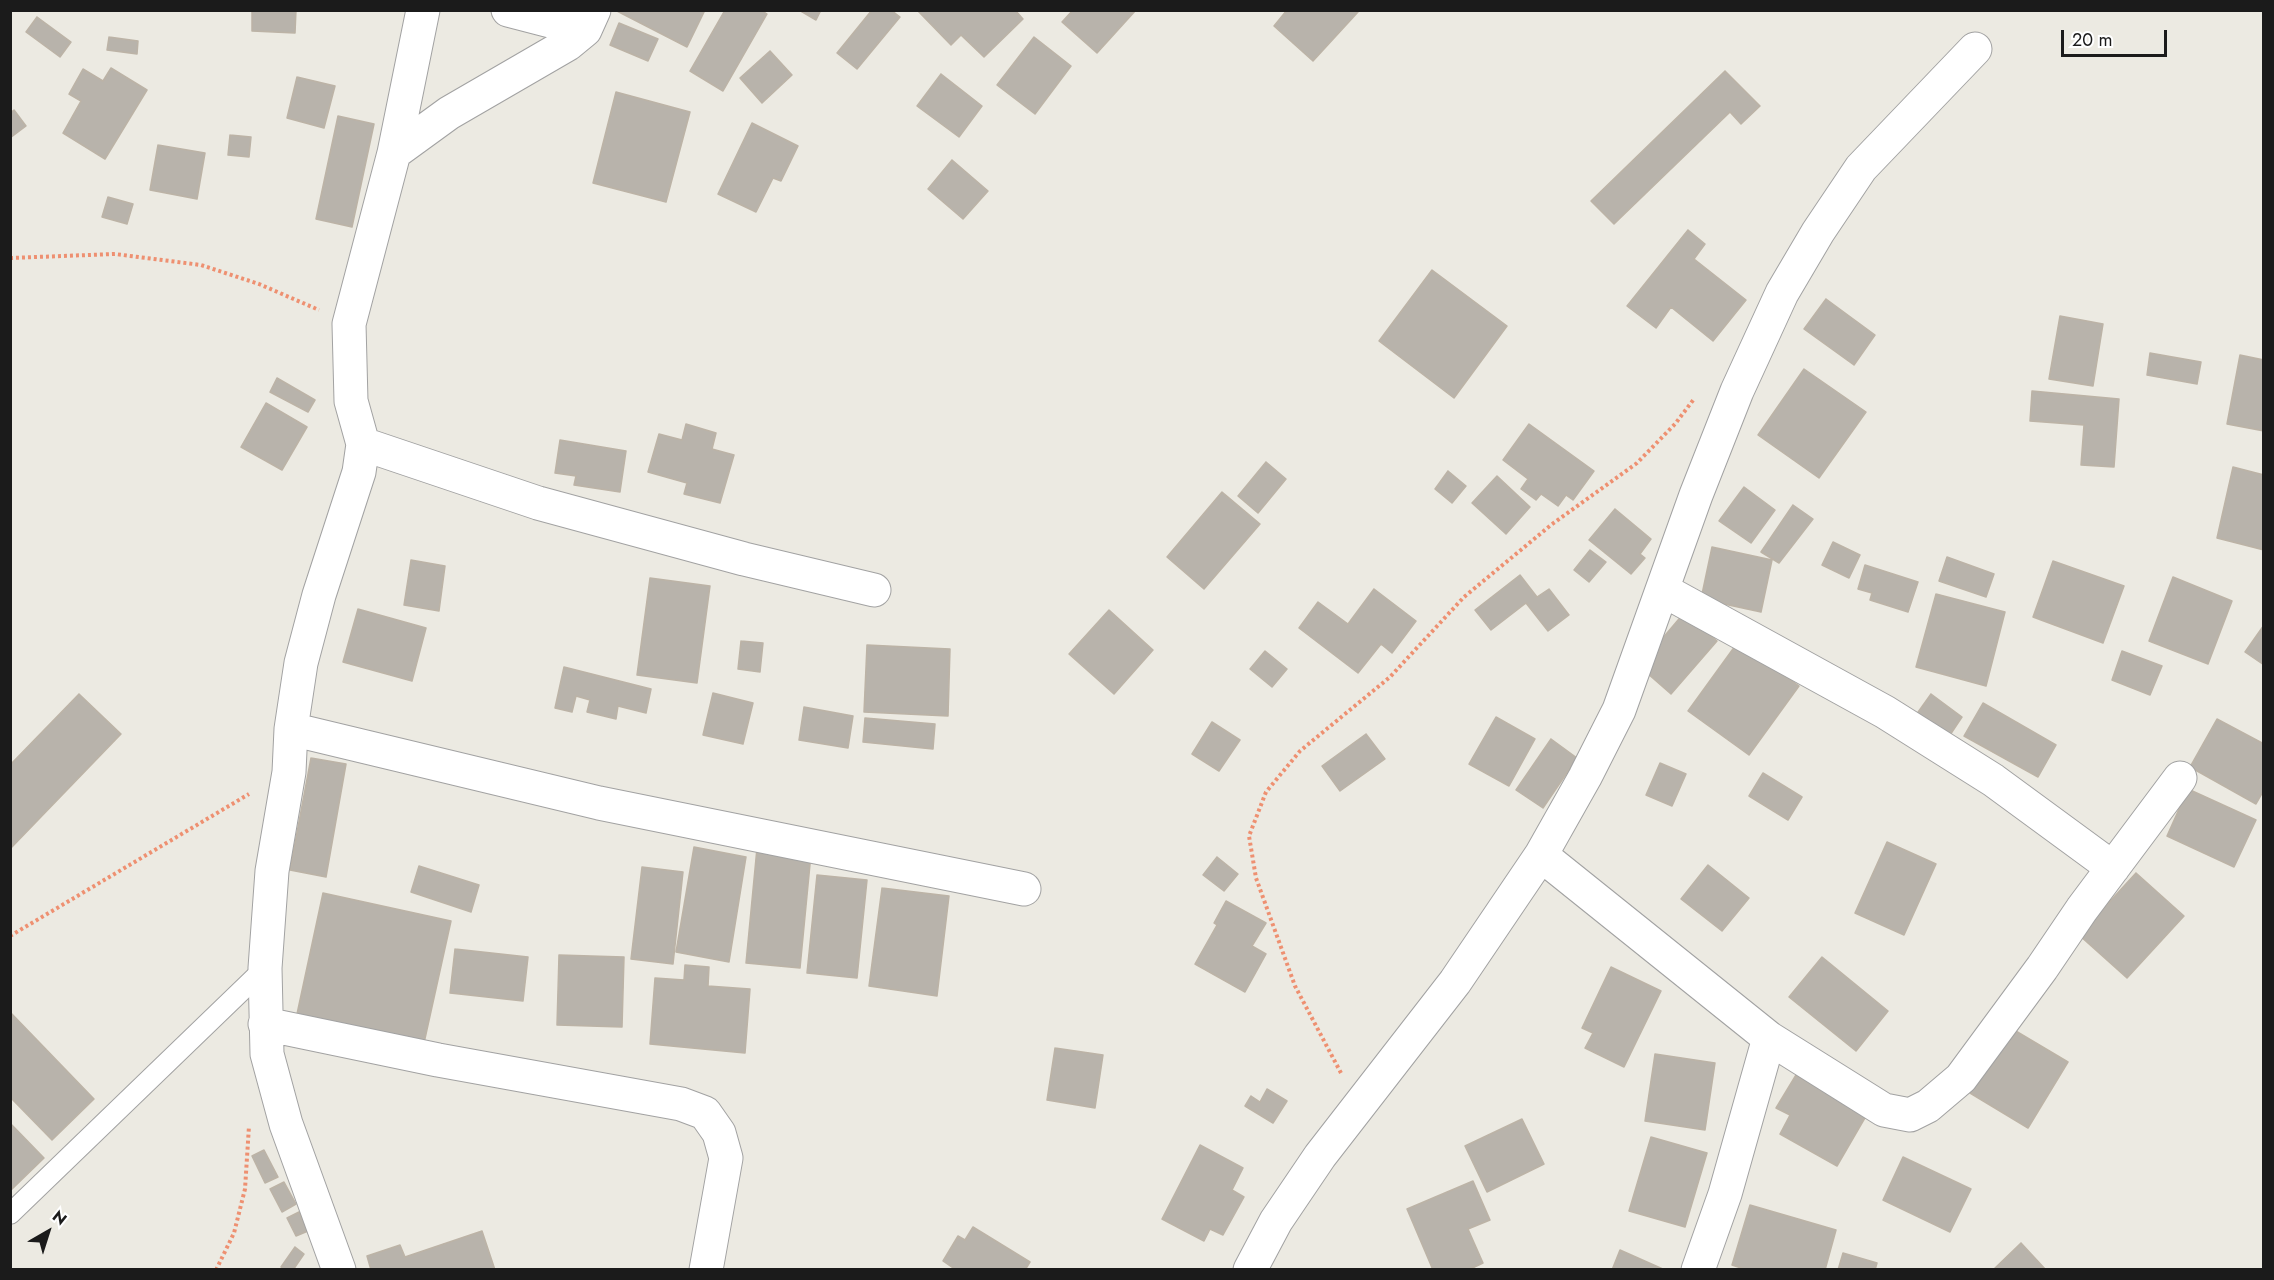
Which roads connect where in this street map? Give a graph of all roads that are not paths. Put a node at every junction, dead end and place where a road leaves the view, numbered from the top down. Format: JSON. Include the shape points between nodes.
{"nodes":[{"id":1,"x":423,"y":10,"type":"edge"},
{"id":2,"x":508,"y":10,"type":"edge"},
{"id":3,"x":590,"y":20,"type":"edge"},
{"id":4,"x":1976,"y":49,"type":"dead end"},
{"id":5,"x":394,"y":153,"type":"junction"},
{"id":6,"x":363,"y":444,"type":"junction"},
{"id":7,"x":874,"y":590,"type":"dead end"},
{"id":8,"x":1663,"y":590,"type":"junction"},
{"id":9,"x":291,"y":729,"type":"junction"},
{"id":10,"x":2180,"y":778,"type":"dead end"},
{"id":11,"x":1541,"y":855,"type":"junction"},
{"id":12,"x":2113,"y":868,"type":"junction"},
{"id":13,"x":1024,"y":888,"type":"dead end"},
{"id":14,"x":265,"y":968,"type":"junction"},
{"id":15,"x":265,"y":1024,"type":"junction"},
{"id":16,"x":1769,"y":1038,"type":"junction"},
{"id":17,"x":10,"y":1214,"type":"edge"},
{"id":18,"x":339,"y":1269,"type":"edge"},
{"id":19,"x":706,"y":1269,"type":"edge"},
{"id":20,"x":1250,"y":1269,"type":"edge"},
{"id":21,"x":1698,"y":1269,"type":"edge"}],
"edges":[{"from":1,"to":5,"type":"street"},
{"from":2,"to":3,"type":"street"},
{"from":3,"to":5,"type":"street","via":[[568,44],[449,113]]},
{"from":4,"to":8,"type":"street","via":[[1861,168],[1782,293],[1737,391]]},
{"from":5,"to":6,"type":"street","via":[[349,324],[351,401]]},
{"from":6,"to":7,"type":"street","via":[[538,502]]},
{"from":6,"to":9,"type":"street","via":[[359,472],[301,663]]},
{"from":8,"to":11,"type":"street","via":[[1619,710]]},
{"from":8,"to":12,"type":"street","via":[[1885,712],[1993,780]]},
{"from":9,"to":13,"type":"street","via":[[599,803]]},
{"from":9,"to":14,"type":"street","via":[[289,772],[272,871]]},
{"from":10,"to":12,"type":"street"},
{"from":11,"to":16,"type":"street"},
{"from":11,"to":20,"type":"street","via":[[1455,982],[1359,1104],[1276,1221]]},
{"from":12,"to":16,"type":"street","via":[[1961,1077],[1928,1106],[1910,1115],[1884,1110]]},
{"from":14,"to":15,"type":"street"},
{"from":14,"to":17,"type":"lane"},
{"from":15,"to":18,"type":"street","via":[[267,1054],[286,1124]]},
{"from":15,"to":19,"type":"street","via":[[681,1104],[705,1113],[719,1133],[726,1158]]},
{"from":16,"to":21,"type":"street","via":[[1725,1194]]}]}
